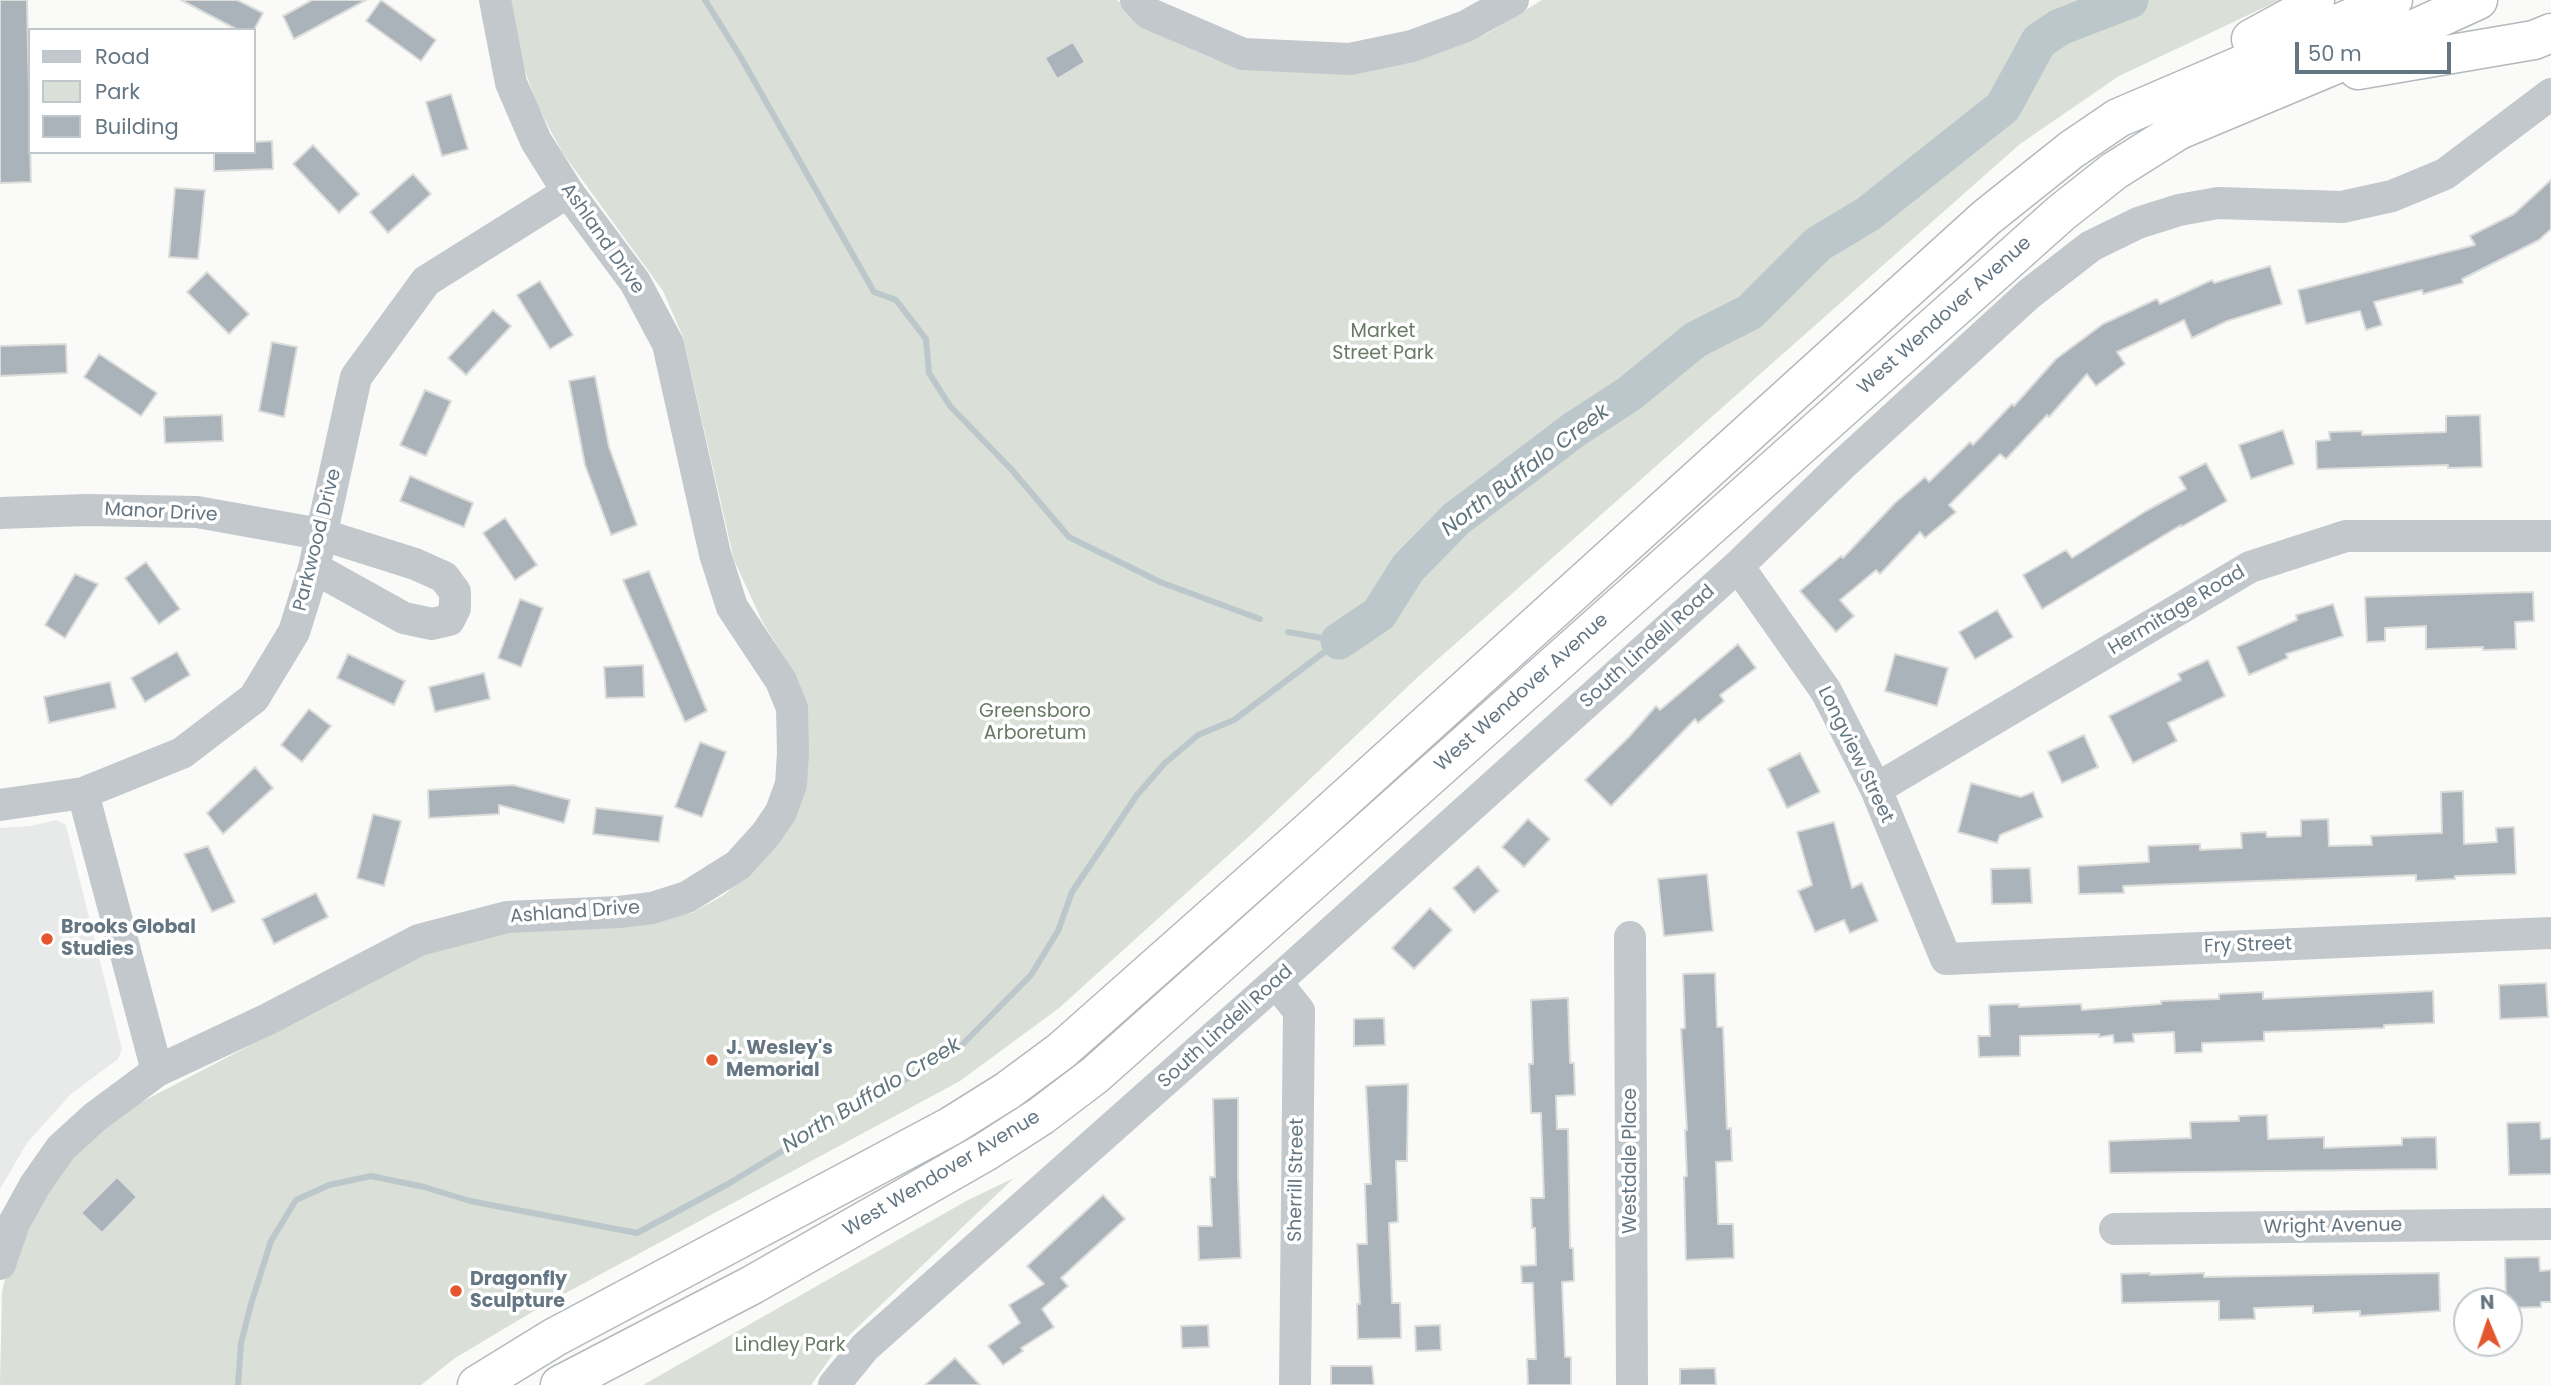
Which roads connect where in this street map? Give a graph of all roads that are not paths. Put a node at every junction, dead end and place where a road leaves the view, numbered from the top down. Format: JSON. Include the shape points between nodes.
{"nodes":[{"id":1,"x":495,"y":0,"type":"edge"},
{"id":2,"x":1136,"y":0,"type":"edge"},
{"id":3,"x":1513,"y":0,"type":"edge"},
{"id":4,"x":2315,"y":0,"type":"edge"},
{"id":5,"x":2393,"y":0,"type":"edge"},
{"id":6,"x":2478,"y":0,"type":"edge"},
{"id":7,"x":2551,"y":33,"type":"edge"},
{"id":8,"x":2297,"y":80,"type":"junction"},
{"id":9,"x":2548,"y":104,"type":"edge"},
{"id":10,"x":2118,"y":118,"type":"junction"},
{"id":11,"x":568,"y":192,"type":"junction"},
{"id":12,"x":0,"y":513,"type":"edge"},
{"id":13,"x":320,"y":534,"type":"junction"},
{"id":14,"x":2551,"y":536,"type":"edge"},
{"id":15,"x":1738,"y":566,"type":"junction"},
{"id":16,"x":314,"y":568,"type":"junction"},
{"id":17,"x":1876,"y":789,"type":"junction"},
{"id":18,"x":83,"y":793,"type":"junction"},
{"id":19,"x":0,"y":806,"type":"edge"},
{"id":20,"x":2551,"y":933,"type":"edge"},
{"id":21,"x":1630,"y":937,"type":"dead end"},
{"id":22,"x":1946,"y":959,"type":"joint"},
{"id":23,"x":1276,"y":982,"type":"junction"},
{"id":24,"x":157,"y":1071,"type":"junction"},
{"id":25,"x":2551,"y":1224,"type":"edge"},
{"id":26,"x":2115,"y":1229,"type":"dead end"},
{"id":27,"x":0,"y":1264,"type":"edge"},
{"id":28,"x":477,"y":1385,"type":"edge"},
{"id":29,"x":560,"y":1385,"type":"edge"},
{"id":30,"x":834,"y":1385,"type":"edge"},
{"id":31,"x":1295,"y":1385,"type":"edge"},
{"id":32,"x":1632,"y":1385,"type":"edge"}],
"edges":[{"from":1,"to":11,"type":"street","name":"Ashland Drive","via":[[511,83],[536,141]]},
{"from":2,"to":3,"type":"street","via":[[1148,13],[1243,54],[1350,59],[1423,42],[1466,26]]},
{"from":4,"to":10,"type":"highway"},
{"from":5,"to":10,"type":"highway","name":"West Wendover Avenue"},
{"from":6,"to":8,"type":"highway","name":"West Wendover Avenue"},
{"from":7,"to":8,"type":"highway","via":[[2534,40]]},
{"from":8,"to":29,"type":"highway","name":"West Wendover Avenue","via":[[2179,130],[2114,171],[2061,213],[1105,1066],[1041,1116],[752,1285]]},
{"from":9,"to":15,"type":"street","name":"South Lindell Road","via":[[2445,174],[2392,196],[2342,207],[2218,203],[2138,223],[2091,246],[2029,294]]},
{"from":10,"to":28,"type":"highway","name":"West Wendover Avenue","via":[[1987,218],[1061,1051],[951,1126],[555,1337]]},
{"from":11,"to":13,"type":"street","name":"Parkwood Drive","via":[[426,281],[385,337],[356,377]]},
{"from":11,"to":24,"type":"street","name":"Ashland Drive","via":[[635,282],[668,344],[715,554],[732,607],[781,681],[792,708],[791,784],[781,812],[738,865],[687,897],[620,912],[506,917],[419,940]]},
{"from":12,"to":13,"type":"street","name":"Manor Drive","via":[[197,512]]},
{"from":13,"to":16,"type":"street","name":"Parkwood Drive"},
{"from":13,"to":16,"type":"street","name":"Manor Drive","via":[[444,577],[455,592],[456,608],[449,620],[432,624],[404,618]]},
{"from":14,"to":17,"type":"street","name":"Hermitage Road","via":[[2346,536],[2250,568]]},
{"from":15,"to":17,"type":"street","name":"Longview Street","via":[[1826,691]]},
{"from":15,"to":23,"type":"street","name":"South Lindell Road"},
{"from":16,"to":18,"type":"street","name":"Parkwood Drive","via":[[294,632],[254,698],[182,753]]},
{"from":17,"to":22,"type":"street","name":"Longview Street"},
{"from":18,"to":19,"type":"street","name":"Parkwood Drive"},
{"from":18,"to":24,"type":"street"},
{"from":20,"to":22,"type":"street","name":"Fry Street"},
{"from":21,"to":32,"type":"street","name":"Westdale Place"},
{"from":23,"to":30,"type":"street","name":"South Lindell Road","via":[[865,1347]]},
{"from":23,"to":31,"type":"street","name":"Sherrill Street","via":[[1299,1011]]},
{"from":24,"to":27,"type":"street","name":"Ashland Drive","via":[[61,1148],[14,1223]]},
{"from":25,"to":26,"type":"street","name":"Wright Avenue"}]}
